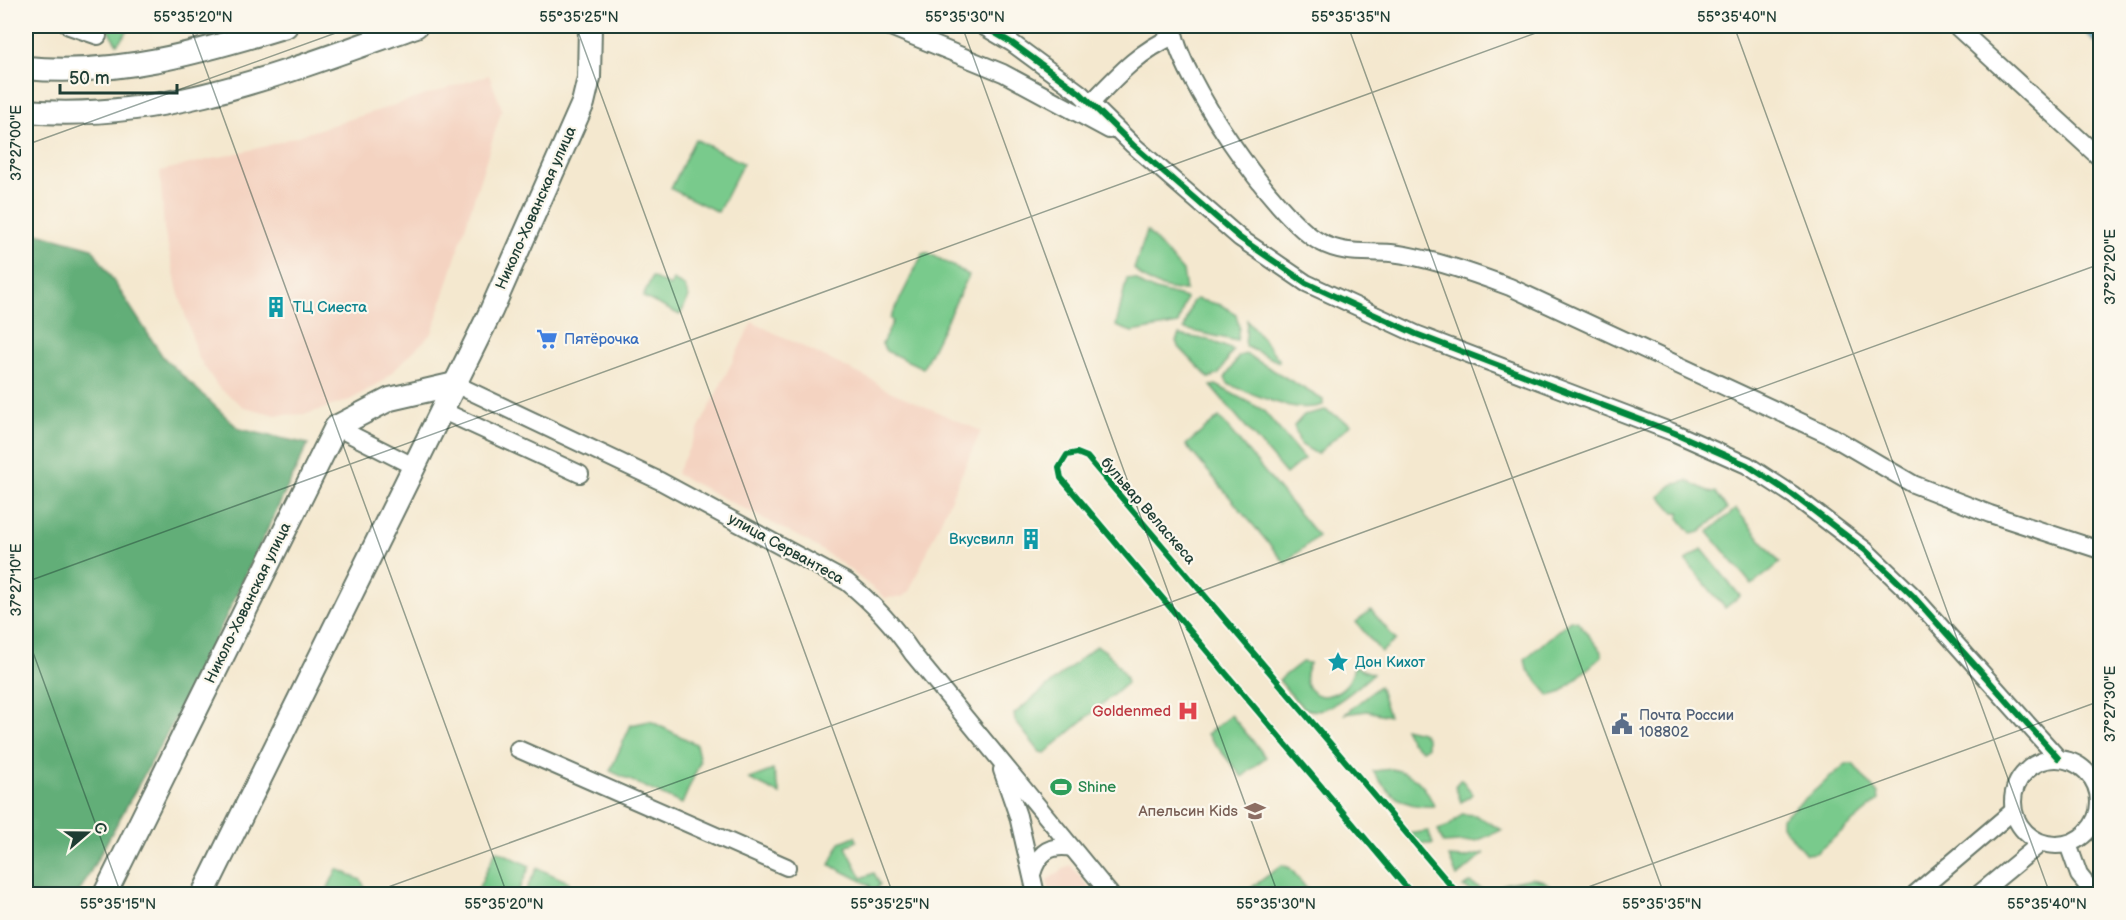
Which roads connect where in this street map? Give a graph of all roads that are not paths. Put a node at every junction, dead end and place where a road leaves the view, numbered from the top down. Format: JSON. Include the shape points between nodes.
{"nodes":[{"id":1,"x":69,"y":26,"type":"edge"},
{"id":2,"x":286,"y":26,"type":"edge"},
{"id":3,"x":416,"y":26,"type":"edge"},
{"id":4,"x":590,"y":26,"type":"edge"},
{"id":5,"x":888,"y":26,"type":"edge"},
{"id":6,"x":983,"y":26,"type":"edge"},
{"id":7,"x":1956,"y":26,"type":"edge"},
{"id":8,"x":1174,"y":31,"type":"edge"},
{"id":9,"x":98,"y":36,"type":"dead end"},
{"id":10,"x":26,"y":68,"type":"edge"},
{"id":11,"x":1091,"y":103,"type":"junction"},
{"id":12,"x":26,"y":111,"type":"edge"},
{"id":13,"x":1133,"y":145,"type":"junction"},
{"id":14,"x":2100,"y":158,"type":"edge"},
{"id":15,"x":455,"y":384,"type":"junction"},
{"id":16,"x":443,"y":411,"type":"junction"},
{"id":17,"x":336,"y":427,"type":"junction"},
{"id":18,"x":415,"y":468,"type":"junction"},
{"id":19,"x":580,"y":474,"type":"dead end"},
{"id":20,"x":2100,"y":550,"type":"edge"},
{"id":21,"x":518,"y":749,"type":"dead end"},
{"id":22,"x":998,"y":758,"type":"junction"},
{"id":23,"x":2058,"y":758,"type":"junction"},
{"id":24,"x":2013,"y":811,"type":"junction"},
{"id":25,"x":2041,"y":843,"type":"junction"},
{"id":26,"x":2068,"y":844,"type":"junction"},
{"id":27,"x":1072,"y":848,"type":"junction"},
{"id":28,"x":787,"y":867,"type":"dead end"},
{"id":29,"x":1032,"y":874,"type":"junction"},
{"id":30,"x":105,"y":894,"type":"edge"},
{"id":31,"x":203,"y":894,"type":"edge"},
{"id":32,"x":1036,"y":894,"type":"edge"},
{"id":33,"x":1110,"y":894,"type":"edge"},
{"id":34,"x":1915,"y":894,"type":"edge"},
{"id":35,"x":1979,"y":894,"type":"edge"},
{"id":36,"x":2094,"y":894,"type":"edge"}],
"edges":[{"from":1,"to":9,"type":"street"},
{"from":2,"to":10,"type":"street","via":[[210,49],[136,65]]},
{"from":3,"to":12,"type":"street","via":[[226,92],[91,113]]},
{"from":4,"to":15,"type":"street","name":"Николо-Хованская улица","via":[[589,78],[583,103]]},
{"from":5,"to":13,"type":"street","via":[[1003,73]]},
{"from":6,"to":11,"type":"street"},
{"from":7,"to":14,"type":"street"},
{"from":8,"to":11,"type":"street","via":[[1135,57]]},
{"from":8,"to":20,"type":"street","via":[[1197,88],[1232,145],[1274,200],[1318,241],[1347,253],[1393,253],[1474,273],[1510,287],[1831,436],[1913,484]]},
{"from":11,"to":13,"type":"street"},
{"from":13,"to":23,"type":"street","via":[[1240,238],[1306,283],[1416,334],[1675,433],[1747,465],[1793,495],[1865,550],[1913,596]]},
{"from":15,"to":16,"type":"street","name":"Николо-Хованская улица"},
{"from":15,"to":17,"type":"street","via":[[390,399]]},
{"from":15,"to":22,"type":"street","name":"улица Сервантеса","via":[[660,481],[847,582],[898,632]]},
{"from":16,"to":18,"type":"street","name":"Николо-Хованская улица"},
{"from":16,"to":19,"type":"street"},
{"from":17,"to":18,"type":"street"},
{"from":17,"to":30,"type":"street","name":"Николо-Хованская улица"},
{"from":18,"to":31,"type":"street","name":"Николо-Хованская улица"},
{"from":21,"to":28,"type":"street"},
{"from":22,"to":27,"type":"street","name":"улица Сервантеса"},
{"from":22,"to":29,"type":"street"},
{"from":23,"to":24,"type":"street","via":[[2032,765],[2022,774],[2015,786]]},
{"from":23,"to":26,"type":"street","via":[[2086,770],[2099,797],[2092,826]]},
{"from":24,"to":25,"type":"street","via":[[2018,825]]},
{"from":24,"to":34,"type":"street"},
{"from":25,"to":26,"type":"street"},
{"from":25,"to":35,"type":"street"},
{"from":26,"to":36,"type":"street","via":[[2079,875]]},
{"from":27,"to":29,"type":"street","via":[[1050,848],[1035,861]]},
{"from":27,"to":33,"type":"street","name":"улица Сервантеса"},
{"from":29,"to":32,"type":"street"}]}
